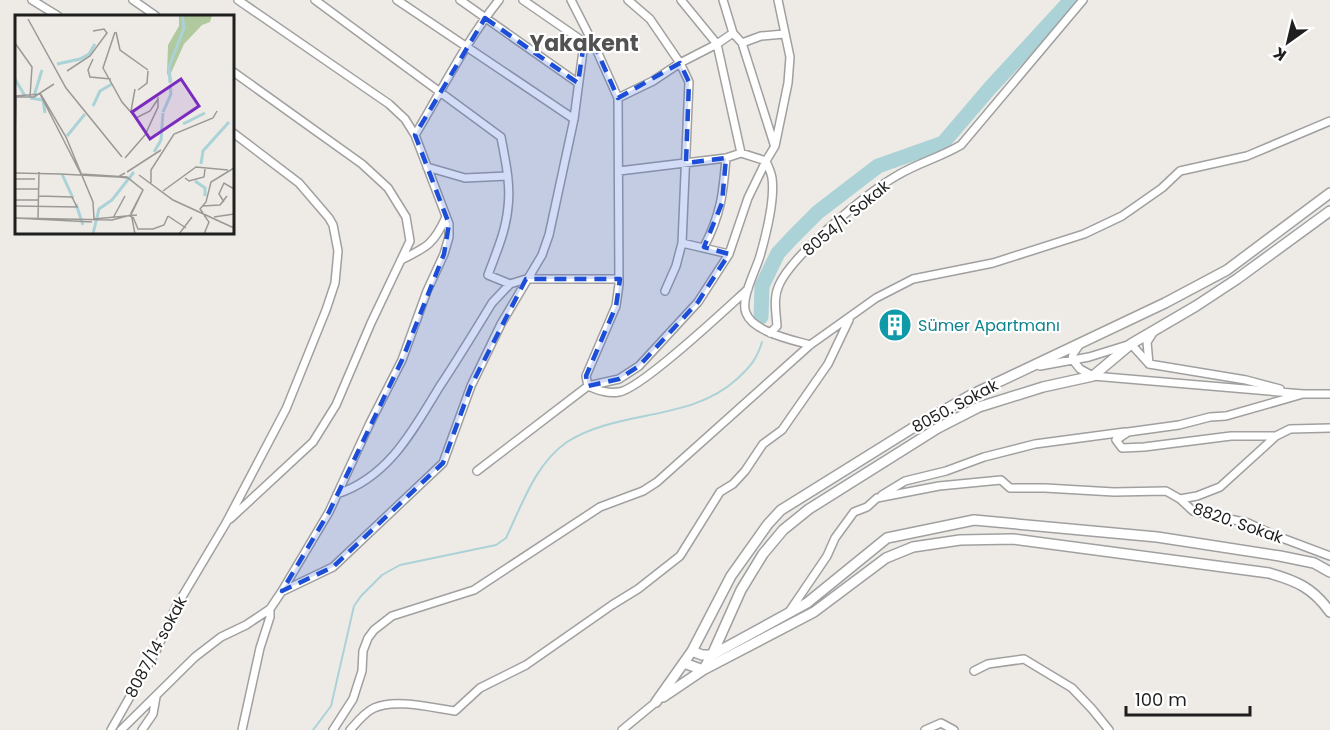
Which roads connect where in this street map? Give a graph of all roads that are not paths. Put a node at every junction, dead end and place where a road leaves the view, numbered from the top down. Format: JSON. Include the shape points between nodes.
{"nodes":[{"id":1,"x":32,"y":0,"type":"edge"},
{"id":2,"x":133,"y":0,"type":"edge"},
{"id":3,"x":238,"y":0,"type":"edge"},
{"id":4,"x":315,"y":0,"type":"edge"},
{"id":5,"x":398,"y":0,"type":"edge"},
{"id":6,"x":460,"y":0,"type":"edge"},
{"id":7,"x":499,"y":0,"type":"edge"},
{"id":8,"x":523,"y":0,"type":"edge"},
{"id":9,"x":571,"y":0,"type":"edge"},
{"id":10,"x":628,"y":0,"type":"edge"},
{"id":11,"x":681,"y":0,"type":"edge"},
{"id":12,"x":723,"y":0,"type":"edge"},
{"id":13,"x":778,"y":0,"type":"edge"},
{"id":14,"x":1083,"y":0,"type":"edge"},
{"id":15,"x":56,"y":15,"type":"edge"},
{"id":16,"x":155,"y":15,"type":"edge"},
{"id":17,"x":485,"y":18,"type":"junction"},
{"id":18,"x":733,"y":33,"type":"junction"},
{"id":19,"x":784,"y":34,"type":"junction"},
{"id":20,"x":584,"y":43,"type":"junction"},
{"id":21,"x":717,"y":44,"type":"junction"},
{"id":22,"x":742,"y":44,"type":"junction"},
{"id":23,"x":466,"y":48,"type":"junction"},
{"id":24,"x":597,"y":51,"type":"junction"},
{"id":25,"x":680,"y":63,"type":"junction"},
{"id":26,"x":234,"y":72,"type":"edge"},
{"id":27,"x":578,"y":83,"type":"junction"},
{"id":28,"x":441,"y":92,"type":"junction"},
{"id":29,"x":618,"y":98,"type":"junction"},
{"id":30,"x":574,"y":119,"type":"junction"},
{"id":31,"x":1330,"y":121,"type":"edge"},
{"id":32,"x":234,"y":133,"type":"edge"},
{"id":33,"x":415,"y":135,"type":"junction"},
{"id":34,"x":775,"y":146,"type":"junction"},
{"id":35,"x":741,"y":153,"type":"junction"},
{"id":36,"x":726,"y":158,"type":"junction"},
{"id":37,"x":766,"y":160,"type":"junction"},
{"id":38,"x":686,"y":163,"type":"junction"},
{"id":39,"x":427,"y":166,"type":"junction"},
{"id":40,"x":619,"y":171,"type":"junction"},
{"id":41,"x":507,"y":176,"type":"junction"},
{"id":42,"x":1330,"y":193,"type":"edge"},
{"id":43,"x":1330,"y":211,"type":"edge"},
{"id":44,"x":446,"y":217,"type":"junction"},
{"id":45,"x":682,"y":243,"type":"junction"},
{"id":46,"x":704,"y":247,"type":"junction"},
{"id":47,"x":729,"y":254,"type":"junction"},
{"id":48,"x":401,"y":260,"type":"junction"},
{"id":49,"x":526,"y":279,"type":"junction"},
{"id":50,"x":619,"y":279,"type":"junction"},
{"id":51,"x":510,"y":284,"type":"junction"},
{"id":52,"x":748,"y":288,"type":"junction"},
{"id":53,"x":665,"y":291,"type":"dead end"},
{"id":54,"x":850,"y":318,"type":"junction"},
{"id":55,"x":1155,"y":330,"type":"junction"},
{"id":56,"x":770,"y":333,"type":"junction"},
{"id":57,"x":1082,"y":342,"type":"junction"},
{"id":58,"x":1131,"y":344,"type":"junction"},
{"id":59,"x":810,"y":345,"type":"junction"},
{"id":60,"x":1072,"y":359,"type":"junction"},
{"id":61,"x":1149,"y":364,"type":"junction"},
{"id":62,"x":1031,"y":367,"type":"junction"},
{"id":63,"x":1093,"y":376,"type":"junction"},
{"id":64,"x":588,"y":386,"type":"junction"},
{"id":65,"x":1303,"y":394,"type":"junction"},
{"id":66,"x":1330,"y":394,"type":"edge"},
{"id":67,"x":1330,"y":428,"type":"edge"},
{"id":68,"x":1128,"y":432,"type":"junction"},
{"id":69,"x":1276,"y":436,"type":"junction"},
{"id":70,"x":477,"y":471,"type":"dead end"},
{"id":71,"x":337,"y":495,"type":"junction"},
{"id":72,"x":877,"y":498,"type":"junction"},
{"id":73,"x":1180,"y":499,"type":"junction"},
{"id":74,"x":226,"y":523,"type":"junction"},
{"id":75,"x":1330,"y":556,"type":"edge"},
{"id":76,"x":1330,"y":572,"type":"edge"},
{"id":77,"x":282,"y":591,"type":"junction"},
{"id":78,"x":270,"y":609,"type":"junction"},
{"id":79,"x":1330,"y":612,"type":"edge"},
{"id":80,"x":788,"y":613,"type":"junction"},
{"id":81,"x":692,"y":651,"type":"junction"},
{"id":82,"x":712,"y":655,"type":"junction"},
{"id":83,"x":684,"y":663,"type":"junction"},
{"id":84,"x":703,"y":670,"type":"junction"},
{"id":85,"x":974,"y":671,"type":"dead end"},
{"id":86,"x":156,"y":697,"type":"junction"},
{"id":87,"x":656,"y":702,"type":"junction"},
{"id":88,"x":111,"y":730,"type":"edge"},
{"id":89,"x":121,"y":730,"type":"edge"},
{"id":90,"x":142,"y":730,"type":"edge"},
{"id":91,"x":242,"y":730,"type":"edge"},
{"id":92,"x":333,"y":730,"type":"edge"},
{"id":93,"x":350,"y":730,"type":"edge"},
{"id":94,"x":622,"y":730,"type":"edge"},
{"id":95,"x":925,"y":730,"type":"edge"},
{"id":96,"x":954,"y":730,"type":"edge"},
{"id":97,"x":1108,"y":730,"type":"edge"}],
"edges":[{"from":1,"to":15,"type":"street"},
{"from":2,"to":16,"type":"street"},
{"from":3,"to":33,"type":"street","via":[[388,104]]},
{"from":4,"to":28,"type":"street"},
{"from":5,"to":23,"type":"street"},
{"from":6,"to":17,"type":"street"},
{"from":7,"to":17,"type":"street"},
{"from":8,"to":20,"type":"street"},
{"from":9,"to":24,"type":"street"},
{"from":10,"to":25,"type":"street","via":[[650,20]]},
{"from":11,"to":21,"type":"street"},
{"from":12,"to":18,"type":"street"},
{"from":13,"to":19,"type":"street"},
{"from":14,"to":56,"type":"street","name":"8054/1. Sokak","via":[[961,145],[910,168],[872,193],[793,264],[775,298],[777,326]]},
{"from":17,"to":23,"type":"street"},
{"from":17,"to":27,"type":"street"},
{"from":18,"to":21,"type":"street"},
{"from":18,"to":22,"type":"street"},
{"from":19,"to":22,"type":"street","via":[[761,36]]},
{"from":19,"to":34,"type":"street","via":[[790,57]]},
{"from":20,"to":24,"type":"street"},
{"from":20,"to":27,"type":"street"},
{"from":21,"to":25,"type":"street"},
{"from":21,"to":35,"type":"street"},
{"from":22,"to":34,"type":"street"},
{"from":23,"to":28,"type":"street"},
{"from":23,"to":30,"type":"street"},
{"from":24,"to":29,"type":"street"},
{"from":25,"to":29,"type":"street"},
{"from":25,"to":38,"type":"street","via":[[689,82]]},
{"from":26,"to":48,"type":"street","via":[[362,164],[388,188],[406,217],[410,241]]},
{"from":27,"to":30,"type":"street"},
{"from":28,"to":33,"type":"street"},
{"from":28,"to":41,"type":"street","via":[[501,136]]},
{"from":29,"to":40,"type":"street"},
{"from":30,"to":49,"type":"street","via":[[549,236]]},
{"from":31,"to":54,"type":"street","via":[[1247,156],[1180,171],[1122,216],[1084,234],[993,263],[913,279],[876,298]]},
{"from":32,"to":74,"type":"street","via":[[312,196],[333,225],[338,251],[335,284],[286,409]]},
{"from":33,"to":39,"type":"street"},
{"from":34,"to":37,"type":"street"},
{"from":35,"to":36,"type":"street"},
{"from":35,"to":37,"type":"street"},
{"from":36,"to":38,"type":"street"},
{"from":36,"to":46,"type":"street","via":[[722,203]]},
{"from":37,"to":47,"type":"street"},
{"from":37,"to":52,"type":"street","via":[[772,178],[771,207]]},
{"from":38,"to":40,"type":"street"},
{"from":38,"to":45,"type":"street"},
{"from":39,"to":41,"type":"street","via":[[465,178]]},
{"from":39,"to":44,"type":"street"},
{"from":40,"to":50,"type":"street"},
{"from":41,"to":51,"type":"street","via":[[508,207],[488,275]]},
{"from":42,"to":57,"type":"street","name":"8050. Sokak","via":[[1227,270]]},
{"from":43,"to":55,"type":"street","name":"8050. Sokak","via":[[1237,279]]},
{"from":44,"to":48,"type":"street","via":[[434,240]]},
{"from":44,"to":71,"type":"street","via":[[449,237],[444,254],[402,360]]},
{"from":45,"to":46,"type":"street"},
{"from":45,"to":53,"type":"street"},
{"from":46,"to":47,"type":"street"},
{"from":47,"to":64,"type":"street","via":[[698,302],[639,366],[619,379]]},
{"from":48,"to":74,"type":"street","via":[[336,405],[313,442]]},
{"from":49,"to":50,"type":"street"},
{"from":49,"to":51,"type":"street"},
{"from":49,"to":77,"type":"street","via":[[471,386],[443,463],[333,567]]},
{"from":50,"to":64,"type":"street","via":[[616,306],[586,376]]},
{"from":51,"to":71,"type":"street","via":[[492,303],[408,439],[379,471],[356,488]]},
{"from":52,"to":56,"type":"street","via":[[746,314]]},
{"from":52,"to":64,"type":"street","via":[[632,387],[604,393]]},
{"from":54,"to":59,"type":"street"},
{"from":54,"to":93,"type":"street","via":[[828,364],[782,430],[763,444],[733,484],[720,492],[680,556],[526,664],[480,688],[455,711],[385,704],[373,708]]},
{"from":55,"to":58,"type":"street","name":"8050. Sokak"},
{"from":55,"to":61,"type":"street","via":[[1147,342]]},
{"from":56,"to":59,"type":"street"},
{"from":57,"to":60,"type":"street"},
{"from":57,"to":62,"type":"street","name":"8050. Sokak"},
{"from":58,"to":60,"type":"street"},
{"from":58,"to":61,"type":"street"},
{"from":58,"to":63,"type":"street","name":"8050. Sokak"},
{"from":59,"to":92,"type":"street","via":[[657,482],[600,507],[474,590],[392,616],[374,630],[363,651],[362,671],[353,699]]},
{"from":60,"to":62,"type":"street"},
{"from":60,"to":63,"type":"street"},
{"from":61,"to":65,"type":"street"},
{"from":62,"to":81,"type":"street","name":"8050. Sokak","via":[[911,429],[782,510],[731,576]]},
{"from":63,"to":65,"type":"street"},
{"from":63,"to":82,"type":"street","name":"8050. Sokak","via":[[979,407],[809,509],[783,530],[763,554],[741,590]]},
{"from":64,"to":70,"type":"street"},
{"from":65,"to":66,"type":"street"},
{"from":65,"to":68,"type":"street","via":[[1226,416]]},
{"from":67,"to":69,"type":"street","via":[[1290,429]]},
{"from":68,"to":69,"type":"street","via":[[1116,440],[1122,448],[1231,436]]},
{"from":68,"to":72,"type":"street","via":[[1035,444],[984,456],[905,481]]},
{"from":69,"to":73,"type":"street","via":[[1220,487]]},
{"from":71,"to":77,"type":"street"},
{"from":72,"to":73,"type":"street","name":"8820. Sokak","via":[[1001,480],[1010,488],[1166,491]]},
{"from":72,"to":80,"type":"street","via":[[854,512]]},
{"from":73,"to":75,"type":"street","name":"8820. Sokak","via":[[1193,511],[1248,523]]},
{"from":74,"to":88,"type":"street","name":"8087/14 sokak"},
{"from":76,"to":80,"type":"street","via":[[1314,563],[1280,556],[1157,537],[974,520],[886,538],[807,603]]},
{"from":77,"to":78,"type":"street"},
{"from":78,"to":86,"type":"street","via":[[195,657]]},
{"from":78,"to":91,"type":"street"},
{"from":79,"to":84,"type":"street","via":[[1300,582],[1269,573],[1024,541],[960,540],[913,547],[886,558],[814,612]]},
{"from":80,"to":82,"type":"street"},
{"from":81,"to":82,"type":"street"},
{"from":81,"to":83,"type":"street","name":"8050. Sokak"},
{"from":82,"to":84,"type":"street","name":"8050. Sokak"},
{"from":83,"to":84,"type":"street"},
{"from":83,"to":87,"type":"street","name":"8050. Sokak"},
{"from":84,"to":87,"type":"street"},
{"from":85,"to":97,"type":"street","via":[[988,664],[1024,659],[1072,688]]},
{"from":86,"to":89,"type":"street"},
{"from":86,"to":90,"type":"street","via":[[153,714]]},
{"from":87,"to":94,"type":"street"},
{"from":95,"to":96,"type":"street","via":[[941,723]]}]}
